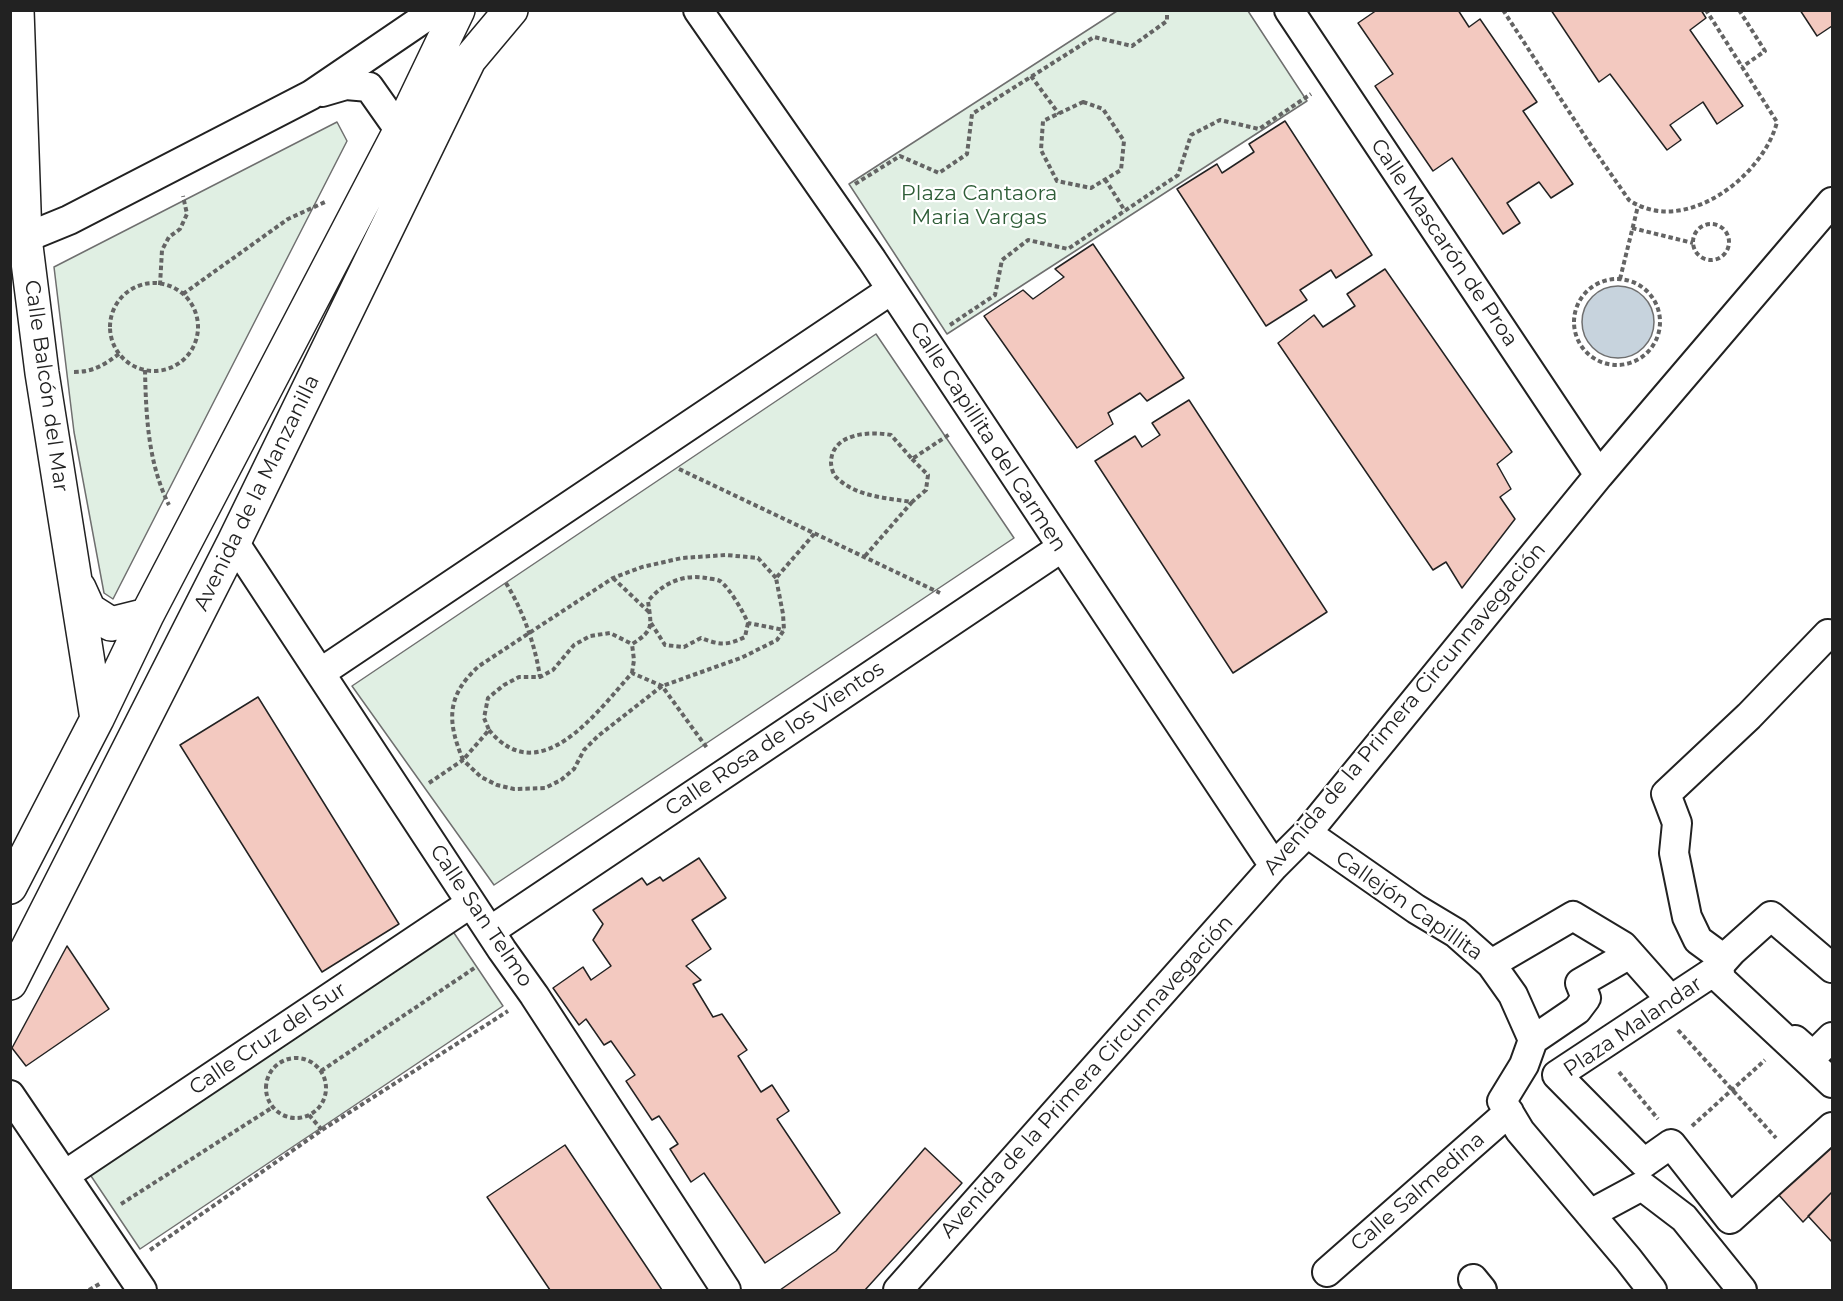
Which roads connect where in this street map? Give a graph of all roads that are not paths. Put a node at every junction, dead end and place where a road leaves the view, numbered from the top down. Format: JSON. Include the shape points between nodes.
{"nodes":[{"id":1,"x":17,"y":10,"type":"edge"},
{"id":2,"x":436,"y":10,"type":"edge"},
{"id":3,"x":458,"y":10,"type":"edge"},
{"id":4,"x":511,"y":10,"type":"edge"},
{"id":5,"x":698,"y":10,"type":"edge"},
{"id":6,"x":1289,"y":10,"type":"edge"},
{"id":7,"x":311,"y":95,"type":"junction"},
{"id":8,"x":399,"y":131,"type":"junction"},
{"id":9,"x":1833,"y":202,"type":"edge"},
{"id":10,"x":25,"y":238,"type":"junction"},
{"id":11,"x":891,"y":290,"type":"junction"},
{"id":12,"x":1599,"y":475,"type":"junction"},
{"id":13,"x":234,"y":542,"type":"junction"},
{"id":14,"x":1061,"y":548,"type":"junction"},
{"id":15,"x":76,"y":580,"type":"junction"},
{"id":16,"x":147,"y":615,"type":"junction"},
{"id":17,"x":1828,"y":634,"type":"dead end"},
{"id":18,"x":320,"y":673,"type":"junction"},
{"id":19,"x":97,"y":719,"type":"junction"},
{"id":20,"x":1307,"y":833,"type":"junction"},
{"id":21,"x":1274,"y":867,"type":"junction"},
{"id":22,"x":10,"y":887,"type":"edge"},
{"id":23,"x":471,"y":903,"type":"junction"},
{"id":24,"x":496,"y":941,"type":"junction"},
{"id":25,"x":1630,"y":954,"type":"junction"},
{"id":26,"x":1720,"y":956,"type":"junction"},
{"id":27,"x":1491,"y":964,"type":"junction"},
{"id":28,"x":1833,"y":968,"type":"edge"},
{"id":29,"x":10,"y":983,"type":"edge"},
{"id":30,"x":1660,"y":999,"type":"junction"},
{"id":31,"x":1533,"y":1040,"type":"junction"},
{"id":32,"x":1829,"y":1050,"type":"edge"},
{"id":33,"x":1516,"y":1078,"type":"junction"},
{"id":34,"x":1833,"y":1083,"type":"edge"},
{"id":35,"x":10,"y":1095,"type":"edge"},
{"id":36,"x":1509,"y":1112,"type":"junction"},
{"id":37,"x":1833,"y":1127,"type":"edge"},
{"id":38,"x":65,"y":1175,"type":"junction"},
{"id":39,"x":1590,"y":1214,"type":"junction"},
{"id":40,"x":1327,"y":1272,"type":"dead end"},
{"id":41,"x":142,"y":1290,"type":"edge"},
{"id":42,"x":726,"y":1290,"type":"edge"},
{"id":43,"x":898,"y":1290,"type":"edge"},
{"id":44,"x":1652,"y":1290,"type":"edge"},
{"id":45,"x":1742,"y":1290,"type":"edge"}],
"edges":[{"from":1,"to":10,"type":"street","name":"Calle Balcón del Mar"},
{"from":2,"to":7,"type":"street"},
{"from":3,"to":8,"type":"street","name":"Avenida de la Manzanilla"},
{"from":4,"to":13,"type":"street","name":"Avenida de la Manzanilla","via":[[469,60]]},
{"from":5,"to":11,"type":"street","name":"Calle Capillita del Carmen"},
{"from":6,"to":12,"type":"street","name":"Calle Mascarón de Proa"},
{"from":7,"to":8,"type":"street","via":[[346,85],[369,87]]},
{"from":7,"to":10,"type":"street","via":[[69,220]]},
{"from":8,"to":16,"type":"street","name":"Avenida de la Manzanilla"},
{"from":9,"to":12,"type":"street","name":"Avenida de la Primera Circunnavegación"},
{"from":10,"to":15,"type":"street","name":"Calle Balcón del Mar","via":[[42,373]]},
{"from":11,"to":14,"type":"street","name":"Calle Capillita del Carmen"},
{"from":11,"to":18,"type":"street"},
{"from":12,"to":20,"type":"street","name":"Avenida de la Primera Circunnavegación"},
{"from":13,"to":18,"type":"street","name":"Calle San Telmo"},
{"from":13,"to":29,"type":"street","name":"Avenida de la Manzanilla"},
{"from":14,"to":21,"type":"street","name":"Calle Capillita del Carmen"},
{"from":14,"to":24,"type":"street","name":"Calle Rosa de los Vientos","via":[[726,772]]},
{"from":15,"to":16,"type":"street","name":"Calle Balcón del Mar","via":[[89,610],[111,624]]},
{"from":15,"to":19,"type":"street","name":"Calle Balcón del Mar"},
{"from":16,"to":19,"type":"street","name":"Avenida de la Manzanilla"},
{"from":17,"to":26,"type":"street","via":[[1666,794],[1677,823],[1674,853],[1687,917],[1698,940]]},
{"from":18,"to":23,"type":"street","name":"Calle San Telmo"},
{"from":19,"to":22,"type":"street","name":"Avenida de la Manzanilla"},
{"from":20,"to":21,"type":"street","name":"Avenida de la Primera Circunnavegación"},
{"from":20,"to":27,"type":"street","name":"Callejón Capillita","via":[[1456,933]]},
{"from":21,"to":43,"type":"street","name":"Avenida de la Primera Circunnavegación"},
{"from":23,"to":24,"type":"street","name":"Calle San Telmo"},
{"from":23,"to":38,"type":"street","name":"Calle Cruz del Sur"},
{"from":24,"to":42,"type":"street","name":"Calle San Telmo"},
{"from":25,"to":27,"type":"street","via":[[1623,945],[1573,916]]},
{"from":25,"to":30,"type":"street"},
{"from":25,"to":31,"type":"street","via":[[1580,983],[1586,998],[1577,1010]]},
{"from":26,"to":28,"type":"street","name":"Plaza Malandar","via":[[1771,915]]},
{"from":26,"to":30,"type":"street","name":"Plaza Malandar"},
{"from":26,"to":32,"type":"street","via":[[1716,969],[1813,1056]]},
{"from":27,"to":31,"type":"street","name":"Callejón Capillita","via":[[1513,995]]},
{"from":30,"to":33,"type":"street","name":"Plaza Malandar","via":[[1541,1073]]},
{"from":30,"to":34,"type":"street","name":"Plaza Malandar","via":[[1713,972]]},
{"from":30,"to":37,"type":"street","name":"Plaza Malandar","via":[[1557,1075],[1644,1163],[1671,1144],[1730,1219]]},
{"from":31,"to":33,"type":"street"},
{"from":33,"to":36,"type":"street","via":[[1502,1101]]},
{"from":35,"to":38,"type":"street"},
{"from":36,"to":39,"type":"street","via":[[1520,1131]]},
{"from":36,"to":40,"type":"street","name":"Calle Salmedina"},
{"from":38,"to":41,"type":"street"},
{"from":39,"to":44,"type":"street"},
{"from":39,"to":45,"type":"street","via":[[1642,1186],[1684,1218]]}]}
